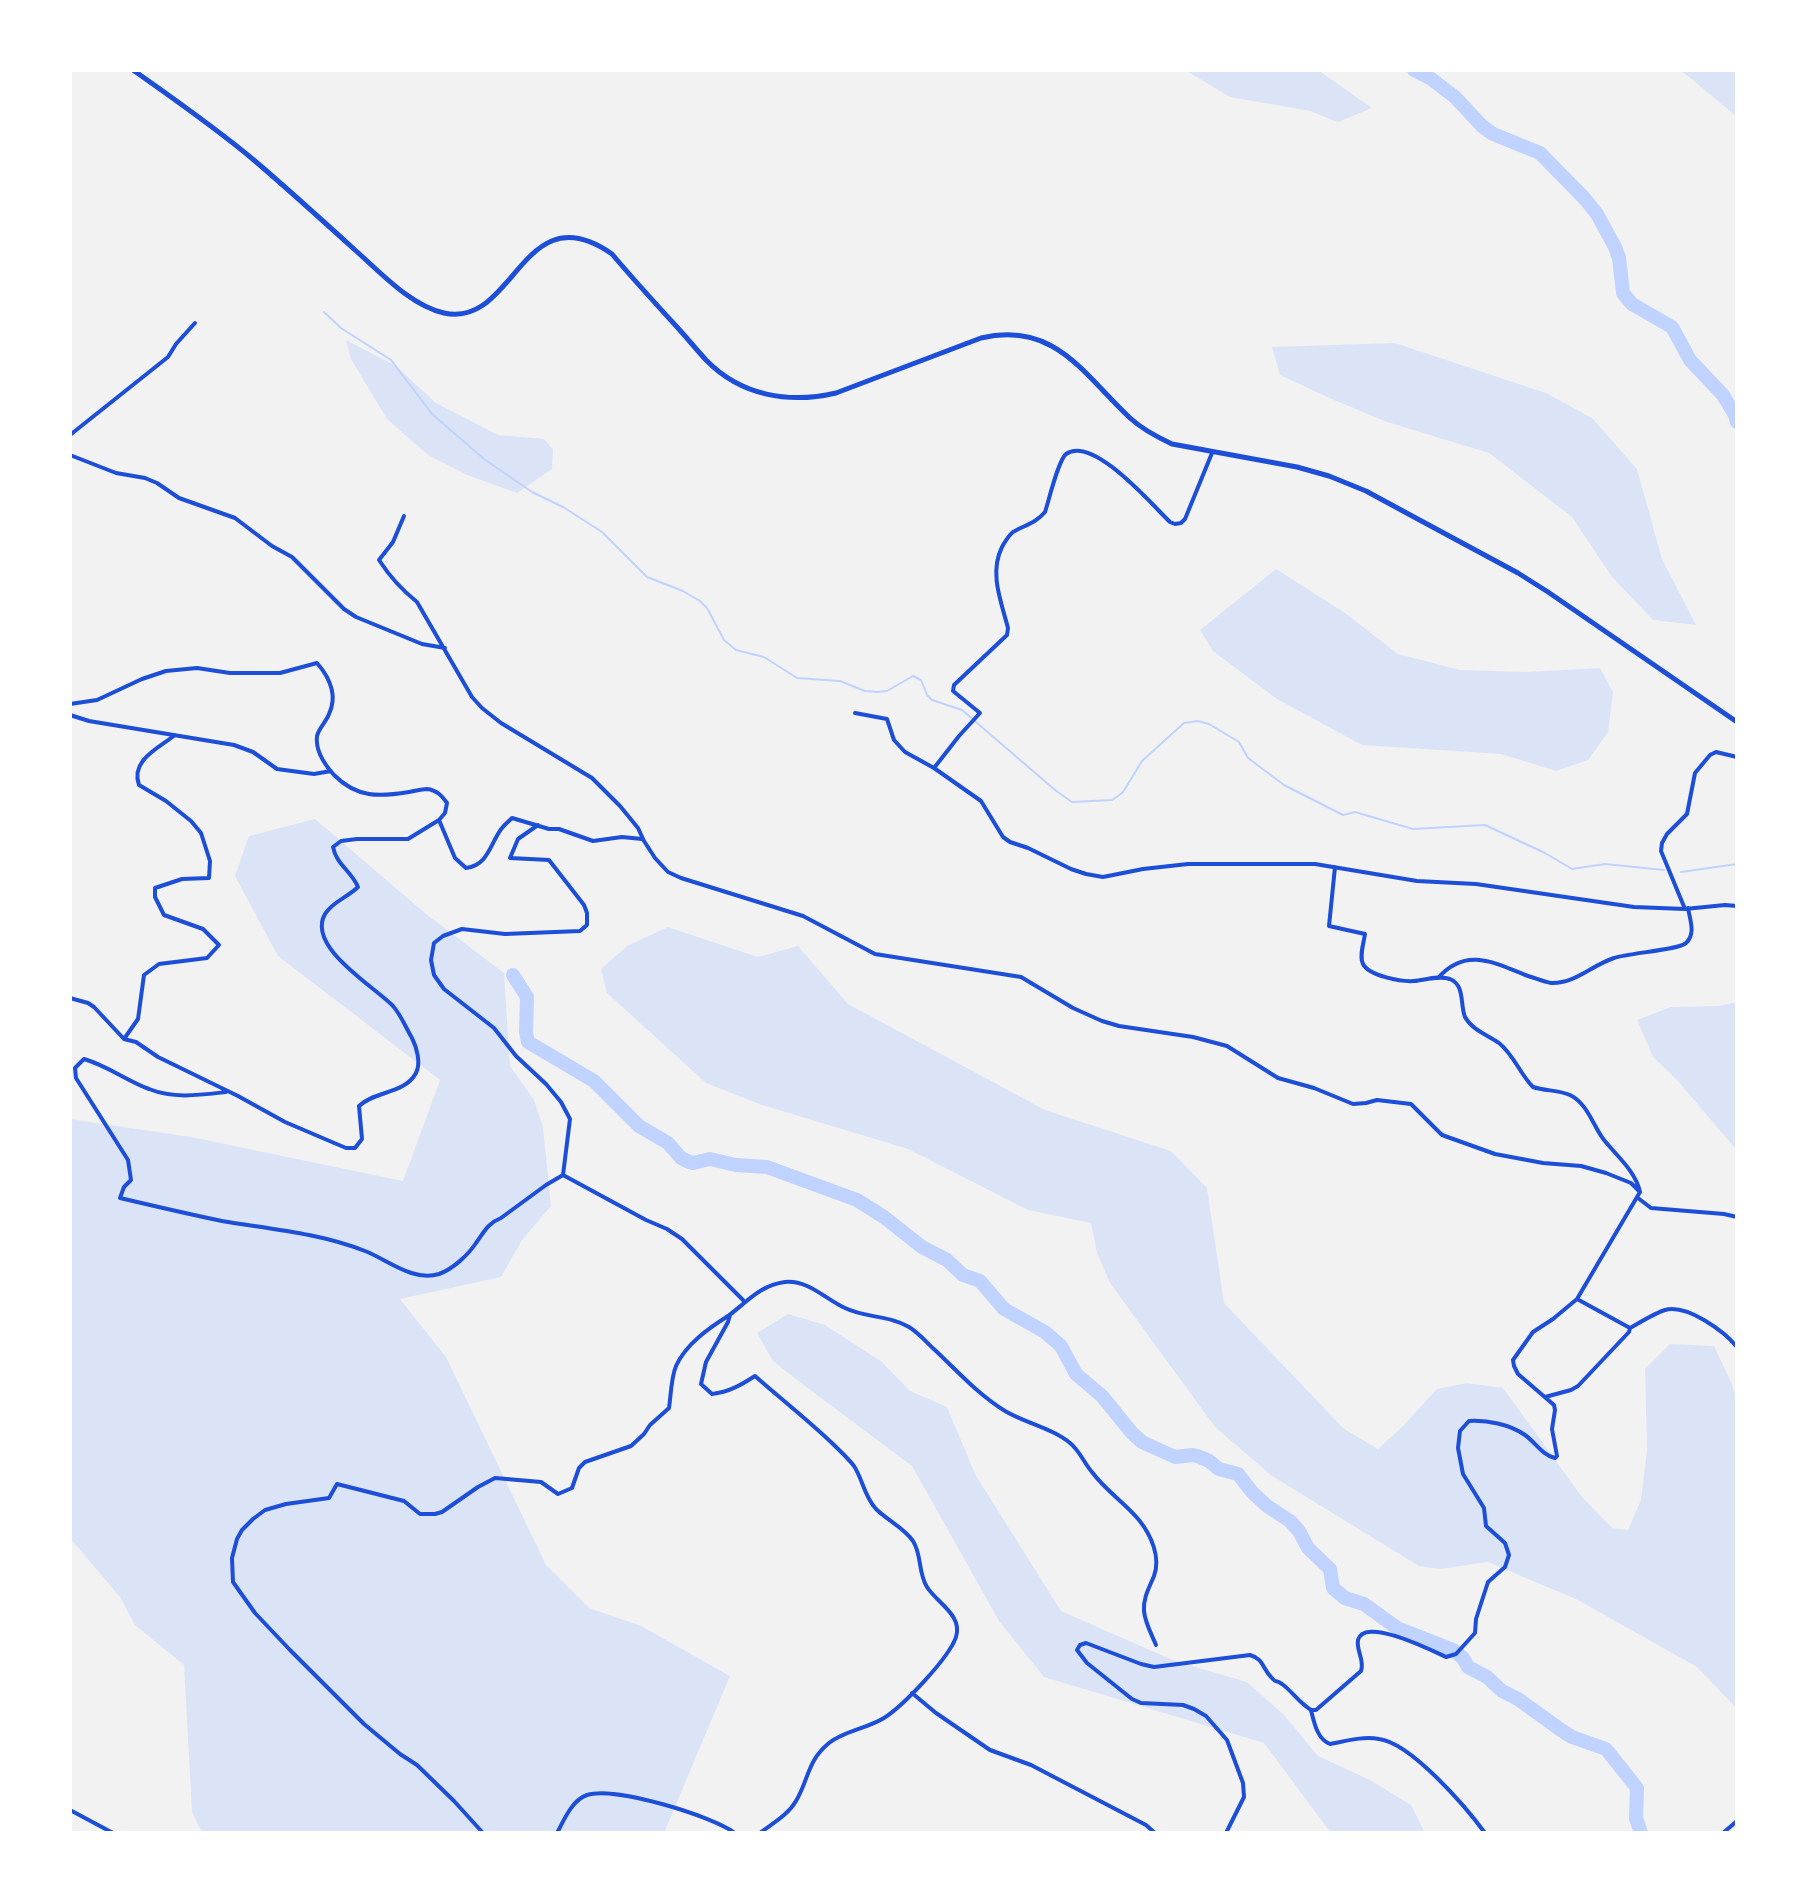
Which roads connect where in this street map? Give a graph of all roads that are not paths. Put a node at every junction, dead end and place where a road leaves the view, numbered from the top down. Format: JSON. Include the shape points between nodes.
{"nodes":[{"id":1,"x":133,"y":70,"type":"edge"},
{"id":2,"x":195,"y":323,"type":"dead end"},
{"id":3,"x":70,"y":435,"type":"edge"},
{"id":4,"x":1212,"y":453,"type":"junction"},
{"id":5,"x":70,"y":455,"type":"edge"},
{"id":6,"x":404,"y":516,"type":"dead end"},
{"id":7,"x":445,"y":648,"type":"junction"},
{"id":8,"x":70,"y":704,"type":"edge"},
{"id":9,"x":855,"y":713,"type":"dead end"},
{"id":10,"x":70,"y":715,"type":"edge"},
{"id":11,"x":1737,"y":722,"type":"edge"},
{"id":12,"x":175,"y":735,"type":"junction"},
{"id":13,"x":1737,"y":757,"type":"edge"},
{"id":14,"x":934,"y":768,"type":"junction"},
{"id":15,"x":331,"y":771,"type":"junction"},
{"id":16,"x":439,"y":820,"type":"junction"},
{"id":17,"x":538,"y":825,"type":"junction"},
{"id":18,"x":642,"y":839,"type":"junction"},
{"id":19,"x":1335,"y":867,"type":"junction"},
{"id":20,"x":1737,"y":906,"type":"edge"},
{"id":21,"x":1686,"y":908,"type":"junction"},
{"id":22,"x":1438,"y":978,"type":"junction"},
{"id":23,"x":70,"y":998,"type":"edge"},
{"id":24,"x":124,"y":1039,"type":"junction"},
{"id":25,"x":228,"y":1091,"type":"junction"},
{"id":26,"x":563,"y":1175,"type":"junction"},
{"id":27,"x":1639,"y":1195,"type":"junction"},
{"id":28,"x":1737,"y":1217,"type":"edge"},
{"id":29,"x":1577,"y":1299,"type":"junction"},
{"id":30,"x":744,"y":1301,"type":"junction"},
{"id":31,"x":730,"y":1314,"type":"junction"},
{"id":32,"x":1630,"y":1328,"type":"junction"},
{"id":33,"x":1737,"y":1347,"type":"edge"},
{"id":34,"x":1545,"y":1397,"type":"junction"},
{"id":35,"x":1156,"y":1645,"type":"dead end"},
{"id":36,"x":912,"y":1693,"type":"junction"},
{"id":37,"x":1311,"y":1710,"type":"junction"},
{"id":38,"x":70,"y":1810,"type":"edge"},
{"id":39,"x":1737,"y":1821,"type":"edge"},
{"id":40,"x":113,"y":1833,"type":"edge"},
{"id":41,"x":483,"y":1833,"type":"edge"},
{"id":42,"x":557,"y":1833,"type":"edge"},
{"id":43,"x":735,"y":1833,"type":"edge"},
{"id":44,"x":760,"y":1833,"type":"edge"},
{"id":45,"x":1155,"y":1833,"type":"edge"},
{"id":46,"x":1226,"y":1833,"type":"edge"},
{"id":47,"x":1485,"y":1833,"type":"edge"},
{"id":48,"x":1723,"y":1833,"type":"edge"}],
"edges":[{"from":1,"to":4,"type":"street","via":[[254,160],[428,309],[457,316],[471,311],[486,304],[544,245],[585,239],[612,254],[707,361],[766,395],[816,398],[981,338],[1019,335],[1040,340],[1072,359],[1155,436]]},
{"from":2,"to":3,"type":"street","via":[[168,357]]},
{"from":4,"to":11,"type":"street","via":[[1297,467],[1366,491],[1538,586]]},
{"from":4,"to":14,"type":"street","via":[[1185,519],[1175,524],[1110,464],[1078,451],[1059,462],[1045,512],[1010,534],[995,566],[1007,635],[954,685],[953,691],[980,713]]},
{"from":5,"to":7,"type":"street","via":[[145,478],[179,498],[235,518],[292,557],[356,617]]},
{"from":6,"to":7,"type":"street","via":[[379,560],[417,602]]},
{"from":7,"to":18,"type":"street","via":[[482,708],[592,778]]},
{"from":8,"to":15,"type":"street","via":[[97,700],[166,671],[280,673],[317,663],[332,690],[329,714],[317,736],[317,749]]},
{"from":9,"to":14,"type":"street","via":[[887,719],[896,743]]},
{"from":10,"to":12,"type":"street"},
{"from":12,"to":15,"type":"street","via":[[246,748],[277,769]]},
{"from":12,"to":24,"type":"street","via":[[140,761],[136,778],[201,833],[209,878],[155,888],[155,897],[164,915],[203,929],[219,945],[207,958],[159,964],[144,975],[138,1019]]},
{"from":13,"to":21,"type":"street","via":[[1710,755],[1695,773],[1687,814],[1662,843]]},
{"from":14,"to":19,"type":"street","via":[[981,801],[1010,842],[1086,874],[1103,877],[1188,864]]},
{"from":15,"to":16,"type":"street","via":[[359,792],[439,793],[447,803]]},
{"from":16,"to":17,"type":"street","via":[[455,858],[466,868],[476,867],[487,856],[512,818]]},
{"from":16,"to":25,"type":"street","via":[[408,839],[357,839],[333,847],[358,887],[324,915],[322,927],[331,951],[396,1009],[415,1045],[415,1074],[406,1085],[359,1106],[362,1139],[355,1148],[285,1122]]},
{"from":17,"to":18,"type":"street","via":[[593,841]]},
{"from":17,"to":26,"type":"street","via":[[518,839],[510,858],[549,860],[584,905],[587,925],[580,931],[505,934],[462,929],[434,943],[431,960],[444,989],[494,1028],[561,1102],[570,1119]]},
{"from":18,"to":27,"type":"street","via":[[668,872],[803,916],[875,954],[1021,977],[1102,1021],[1227,1046],[1278,1078],[1353,1104],[1411,1104],[1442,1135],[1495,1154],[1606,1173],[1631,1183]]},
{"from":19,"to":21,"type":"street","via":[[1634,907]]},
{"from":19,"to":22,"type":"street","via":[[1329,926],[1365,934],[1363,965],[1376,975],[1409,982]]},
{"from":20,"to":21,"type":"street"},
{"from":21,"to":22,"type":"street","via":[[1692,932],[1682,946],[1612,958],[1566,981],[1551,983],[1470,959]]},
{"from":22,"to":27,"type":"street","via":[[1455,982],[1468,1022],[1499,1043],[1533,1087],[1568,1094],[1585,1108],[1634,1176]]},
{"from":23,"to":24,"type":"street","via":[[94,1007]]},
{"from":24,"to":25,"type":"street"},
{"from":25,"to":26,"type":"street","via":[[171,1095],[84,1059],[75,1068],[76,1078],[128,1160],[131,1180],[120,1198],[333,1241],[411,1273],[438,1274],[454,1266],[493,1221]]},
{"from":26,"to":30,"type":"street","via":[[682,1239]]},
{"from":27,"to":28,"type":"street","via":[[1651,1208]]},
{"from":27,"to":29,"type":"street"},
{"from":29,"to":32,"type":"street"},
{"from":29,"to":34,"type":"street","via":[[1533,1332],[1513,1360],[1518,1374]]},
{"from":30,"to":31,"type":"street"},
{"from":30,"to":35,"type":"street","via":[[772,1286],[796,1283],[854,1312],[892,1319],[908,1326],[1004,1410],[1070,1443],[1151,1540],[1156,1572],[1144,1608]]},
{"from":31,"to":36,"type":"street","via":[[701,1384],[712,1394],[724,1393],[755,1376],[825,1437],[853,1465],[874,1507],[912,1539],[927,1588],[954,1617],[957,1627],[947,1654]]},
{"from":31,"to":41,"type":"street","via":[[710,1326],[676,1366],[665,1413],[631,1446],[585,1462],[572,1488],[558,1494],[541,1482],[495,1478],[454,1505],[420,1514],[404,1501],[337,1484],[329,1498],[265,1510],[237,1539],[233,1582],[255,1613],[364,1724],[417,1765]]},
{"from":32,"to":33,"type":"street","via":[[1665,1310],[1679,1310],[1717,1328]]},
{"from":32,"to":34,"type":"street","via":[[1578,1386]]},
{"from":34,"to":37,"type":"street","via":[[1555,1410],[1555,1458],[1510,1426],[1469,1421],[1460,1431],[1463,1474],[1484,1508],[1486,1526],[1505,1543],[1510,1558],[1488,1582],[1475,1633],[1446,1657],[1390,1634],[1364,1633],[1357,1643],[1361,1671]]},
{"from":36,"to":44,"type":"street","via":[[886,1717],[831,1741],[816,1756],[794,1804]]},
{"from":36,"to":45,"type":"street","via":[[990,1750],[1031,1765]]},
{"from":37,"to":46,"type":"street","via":[[1268,1675],[1258,1657],[1154,1667],[1080,1645],[1078,1653],[1087,1663],[1127,1696],[1141,1703],[1194,1709],[1227,1740],[1244,1797]]},
{"from":37,"to":47,"type":"street","via":[[1326,1743],[1369,1738],[1402,1748],[1447,1787]]},
{"from":38,"to":40,"type":"street"},
{"from":39,"to":48,"type":"street"},
{"from":42,"to":43,"type":"street","via":[[580,1800],[599,1793],[679,1810]]}]}
